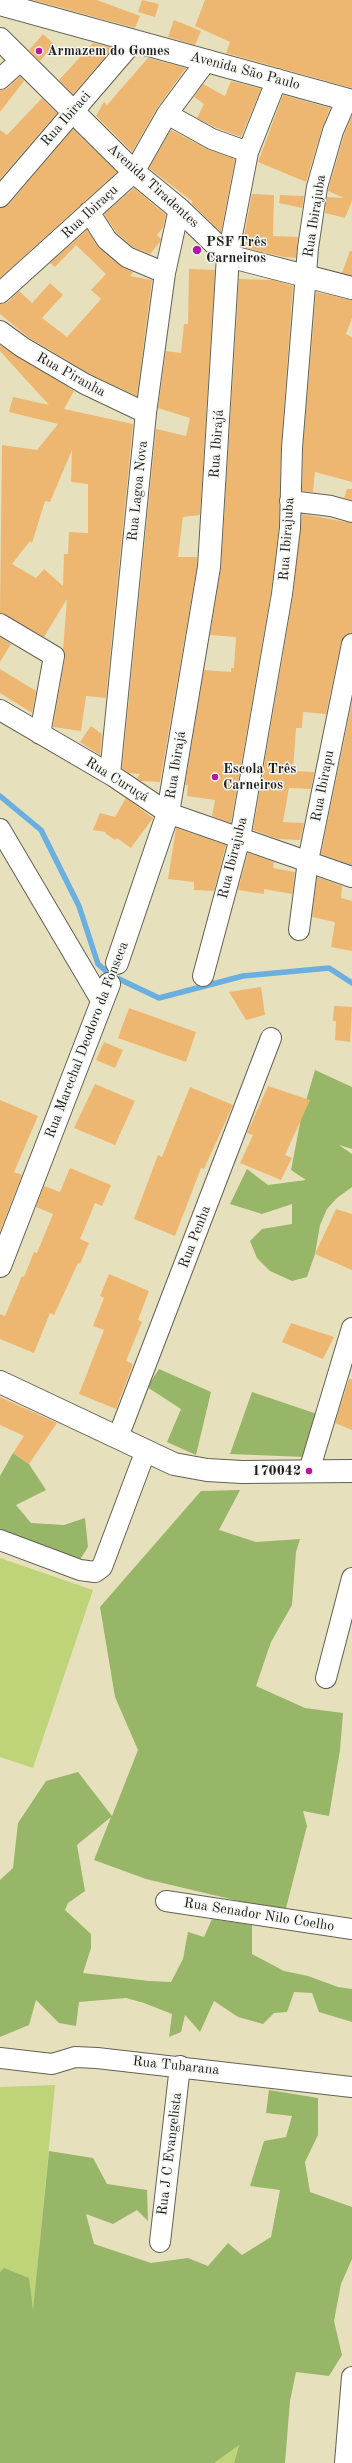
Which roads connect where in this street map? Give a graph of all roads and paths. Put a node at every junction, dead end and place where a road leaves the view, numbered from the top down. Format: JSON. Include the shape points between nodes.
{"nodes":[{"id":1,"x":0,"y":4,"type":"edge"},
{"id":2,"x":0,"y":39,"type":"edge"},
{"id":3,"x":133,"y":42,"type":"junction"},
{"id":4,"x":21,"y":60,"type":"junction"},
{"id":5,"x":207,"y":60,"type":"junction"},
{"id":6,"x":0,"y":79,"type":"edge"},
{"id":7,"x":277,"y":79,"type":"junction"},
{"id":8,"x":349,"y":100,"type":"edge"},
{"id":9,"x":73,"y":110,"type":"junction"},
{"id":10,"x":167,"y":114,"type":"junction"},
{"id":11,"x":248,"y":152,"type":"junction"},
{"id":12,"x":134,"y":172,"type":"junction"},
{"id":13,"x":0,"y":197,"type":"edge"},
{"id":14,"x":179,"y":210,"type":"junction"},
{"id":15,"x":89,"y":212,"type":"junction"},
{"id":16,"x":228,"y":256,"type":"junction"},
{"id":17,"x":165,"y":273,"type":"junction"},
{"id":18,"x":306,"y":274,"type":"junction"},
{"id":19,"x":352,"y":288,"type":"edge"},
{"id":20,"x":0,"y":293,"type":"edge"},
{"id":21,"x":0,"y":331,"type":"edge"},
{"id":22,"x":146,"y":413,"type":"junction"},
{"id":23,"x":290,"y":500,"type":"junction"},
{"id":24,"x":352,"y":512,"type":"edge"},
{"id":25,"x":0,"y":624,"type":"edge"},
{"id":26,"x":352,"y":644,"type":"edge"},
{"id":27,"x":0,"y":710,"type":"edge"},
{"id":28,"x":40,"y":734,"type":"junction"},
{"id":29,"x":110,"y":774,"type":"junction"},
{"id":30,"x":168,"y":813,"type":"junction"},
{"id":31,"x":0,"y":829,"type":"edge"},
{"id":32,"x":240,"y":838,"type":"junction"},
{"id":33,"x":308,"y":861,"type":"junction"},
{"id":34,"x":352,"y":877,"type":"edge"},
{"id":35,"x":299,"y":930,"type":"dead end"},
{"id":36,"x":117,"y":963,"type":"joint"},
{"id":37,"x":203,"y":976,"type":"dead end"},
{"id":38,"x":105,"y":993,"type":"junction"},
{"id":39,"x":271,"y":1038,"type":"dead end"},
{"id":40,"x":0,"y":1266,"type":"edge"},
{"id":41,"x":352,"y":1328,"type":"edge"},
{"id":42,"x":0,"y":1382,"type":"edge"},
{"id":43,"x":118,"y":1437,"type":"junction"},
{"id":44,"x":146,"y":1450,"type":"junction"},
{"id":45,"x":309,"y":1471,"type":"junction"},
{"id":46,"x":352,"y":1471,"type":"edge"},
{"id":47,"x":0,"y":1540,"type":"edge"},
{"id":48,"x":352,"y":1578,"type":"edge"},
{"id":49,"x":326,"y":1678,"type":"dead end"},
{"id":50,"x":166,"y":1901,"type":"dead end"},
{"id":51,"x":352,"y":1929,"type":"edge"},
{"id":52,"x":0,"y":2058,"type":"edge"},
{"id":53,"x":180,"y":2066,"type":"junction"},
{"id":54,"x":352,"y":2087,"type":"edge"},
{"id":55,"x":160,"y":2242,"type":"dead end"},
{"id":56,"x":352,"y":2377,"type":"edge"},
{"id":57,"x":345,"y":2463,"type":"edge"}],
"edges":[{"from":1,"to":3,"type":"street","name":"Avenida São Paulo"},
{"from":2,"to":4,"type":"street"},
{"from":3,"to":5,"type":"street","name":"Avenida São Paulo"},
{"from":3,"to":9,"type":"street","name":"Rua Ibiraci"},
{"from":4,"to":6,"type":"street"},
{"from":4,"to":9,"type":"street","name":"Avenida Tiradentes"},
{"from":5,"to":7,"type":"street","name":"Avenida São Paulo"},
{"from":5,"to":10,"type":"street","name":"Rua Ibiraçu"},
{"from":7,"to":8,"type":"street","name":"Avenida São Paulo"},
{"from":7,"to":11,"type":"street","name":"Rua Ibirajá"},
{"from":8,"to":18,"type":"street","name":"Rua Ibirajuba","via":[[333,131],[317,188]]},
{"from":9,"to":12,"type":"street","name":"Avenida Tiradentes"},
{"from":9,"to":13,"type":"street","name":"Rua Ibiraci"},
{"from":10,"to":11,"type":"street","via":[[212,138]]},
{"from":10,"to":12,"type":"street","name":"Rua Ibiraçu"},
{"from":11,"to":16,"type":"street","name":"Rua Ibirajá"},
{"from":12,"to":14,"type":"street","name":"Avenida Tiradentes"},
{"from":12,"to":15,"type":"street","name":"Rua Ibiraçu"},
{"from":14,"to":16,"type":"street","name":"Avenida Tiradentes"},
{"from":14,"to":17,"type":"street","name":"Rua Lagoa Nova"},
{"from":15,"to":17,"type":"street","via":[[107,240],[127,257]]},
{"from":15,"to":20,"type":"street","name":"Rua Ibiraçu"},
{"from":16,"to":18,"type":"street"},
{"from":16,"to":30,"type":"street","name":"Rua Ibirajá","via":[[209,563]]},
{"from":17,"to":22,"type":"street","name":"Rua Lagoa Nova"},
{"from":18,"to":19,"type":"street"},
{"from":18,"to":23,"type":"street","name":"Rua Ibirajuba","via":[[293,429]]},
{"from":21,"to":22,"type":"street","name":"Rua Piranha","via":[[85,384]]},
{"from":22,"to":29,"type":"street","name":"Rua Lagoa Nova"},
{"from":23,"to":24,"type":"street"},
{"from":23,"to":32,"type":"street","name":"Rua Ibirajuba","via":[[282,594]]},
{"from":25,"to":28,"type":"street","via":[[53,654]]},
{"from":26,"to":33,"type":"street","name":"Rua Ibirapu"},
{"from":27,"to":28,"type":"street","name":"Rua Curuçá"},
{"from":28,"to":29,"type":"street","name":"Rua Curuçá"},
{"from":29,"to":30,"type":"street","name":"Rua Curuçá"},
{"from":30,"to":32,"type":"street","name":"Rua Curuçá"},
{"from":30,"to":36,"type":"street","name":"Rua Marechal Deodoro da Fonseca"},
{"from":31,"to":38,"type":"street"},
{"from":32,"to":33,"type":"street","name":"Rua Curuçá"},
{"from":32,"to":37,"type":"street","name":"Rua Ibirajuba"},
{"from":33,"to":34,"type":"street","name":"Rua Curuçá"},
{"from":33,"to":35,"type":"street","name":"Rua Ibirapu"},
{"from":36,"to":38,"type":"street","name":"Rua Marechal Deodoro da Fonseca"},
{"from":38,"to":40,"type":"street","name":"Rua Marechal Deodoro da Fonseca"},
{"from":39,"to":43,"type":"street","name":"Rua Penha"},
{"from":41,"to":45,"type":"street"},
{"from":42,"to":43,"type":"street"},
{"from":43,"to":44,"type":"street"},
{"from":44,"to":45,"type":"street","via":[[174,1464],[207,1470]]},
{"from":44,"to":47,"type":"street","via":[[102,1567],[95,1572],[80,1570]]},
{"from":45,"to":46,"type":"street"},
{"from":48,"to":49,"type":"street"},
{"from":50,"to":51,"type":"street","name":"Rua Senador Nilo Coelho"},
{"from":52,"to":53,"type":"street","name":"Rua Tubarana","via":[[52,2064],[82,2057]]},
{"from":53,"to":54,"type":"street","name":"Rua Tubarana"},
{"from":53,"to":55,"type":"street","name":"Rua J C Evangelista"},
{"from":56,"to":57,"type":"street"}]}
